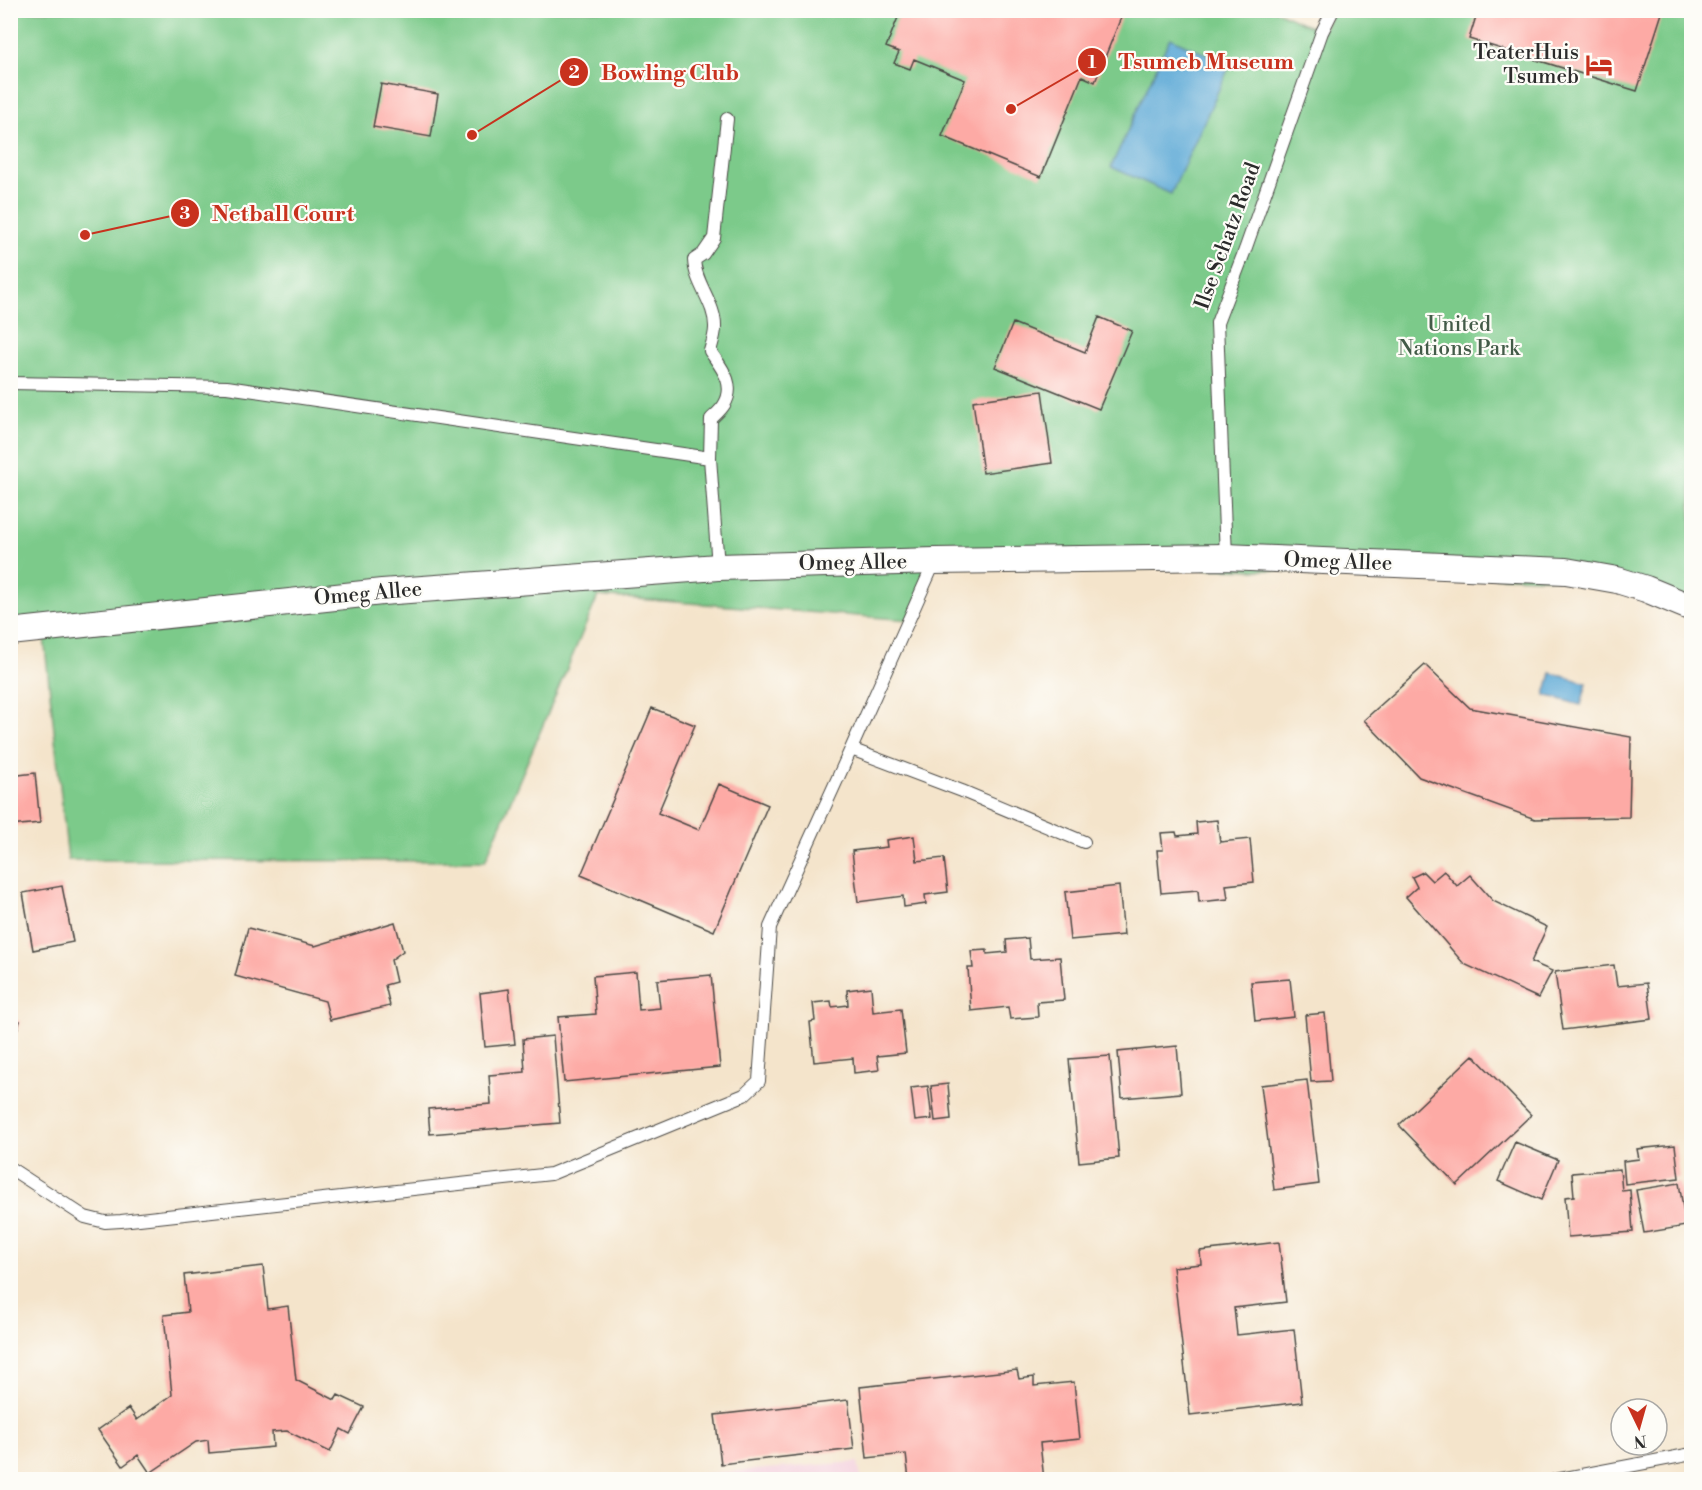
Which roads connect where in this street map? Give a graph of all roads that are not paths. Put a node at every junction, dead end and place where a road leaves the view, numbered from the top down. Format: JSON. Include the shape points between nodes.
{"nodes":[{"id":1,"x":1333,"y":10,"type":"edge"},
{"id":2,"x":727,"y":119,"type":"dead end"},
{"id":3,"x":10,"y":383,"type":"edge"},
{"id":4,"x":710,"y":458,"type":"junction"},
{"id":5,"x":1226,"y":557,"type":"junction"},
{"id":6,"x":935,"y":561,"type":"junction"},
{"id":7,"x":718,"y":567,"type":"junction"},
{"id":8,"x":1692,"y":608,"type":"edge"},
{"id":9,"x":10,"y":632,"type":"edge"},
{"id":10,"x":851,"y":749,"type":"junction"},
{"id":11,"x":1084,"y":842,"type":"dead end"},
{"id":12,"x":10,"y":1168,"type":"edge"},
{"id":13,"x":1692,"y":1454,"type":"edge"},
{"id":14,"x":1555,"y":1479,"type":"edge"}],
"edges":[{"from":1,"to":5,"type":"lane","name":"Ilse Schatz Road","via":[[1217,323]]},
{"from":2,"to":4,"type":"lane","via":[[714,238],[694,260],[715,327],[710,351],[728,378],[725,404],[711,419]]},
{"from":3,"to":4,"type":"lane","via":[[227,387]]},
{"from":4,"to":7,"type":"lane"},
{"from":5,"to":6,"type":"street","name":"Omeg Allee"},
{"from":5,"to":8,"type":"street","name":"Omeg Allee","via":[[1566,571],[1617,580]]},
{"from":6,"to":7,"type":"street","name":"Omeg Allee"},
{"from":6,"to":10,"type":"lane"},
{"from":7,"to":9,"type":"street","name":"Omeg Allee","via":[[382,592]]},
{"from":10,"to":11,"type":"lane"},
{"from":10,"to":12,"type":"lane","via":[[770,927],[759,1081],[744,1095],[551,1174],[121,1221],[85,1217]]},
{"from":13,"to":14,"type":"lane"}]}
